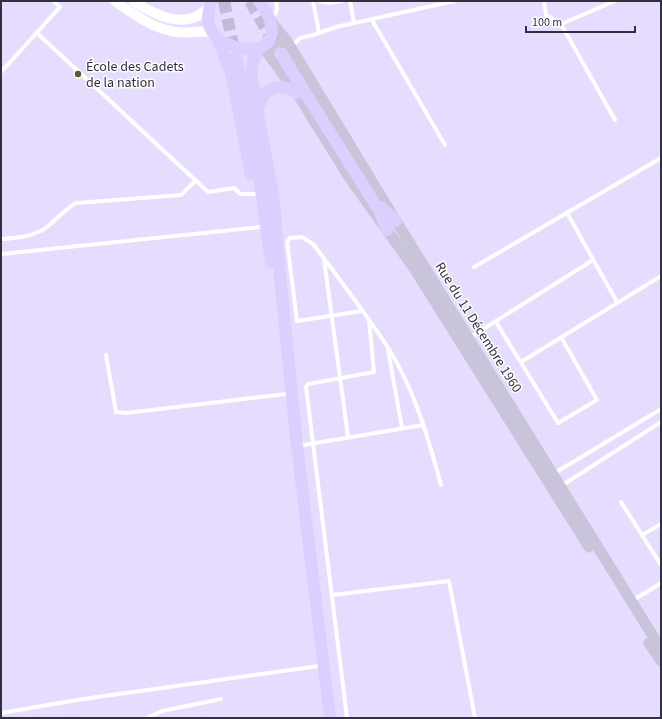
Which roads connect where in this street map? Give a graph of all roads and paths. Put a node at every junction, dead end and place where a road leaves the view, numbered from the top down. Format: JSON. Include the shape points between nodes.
{"nodes":[{"id":1,"x":53,"y":1,"type":"edge"},
{"id":2,"x":115,"y":1,"type":"edge"},
{"id":3,"x":133,"y":1,"type":"edge"},
{"id":4,"x":259,"y":1,"type":"edge"},
{"id":5,"x":276,"y":1,"type":"edge"},
{"id":6,"x":313,"y":1,"type":"edge"},
{"id":7,"x":319,"y":1,"type":"edge"},
{"id":8,"x":342,"y":1,"type":"edge"},
{"id":9,"x":350,"y":1,"type":"edge"},
{"id":10,"x":454,"y":1,"type":"edge"},
{"id":11,"x":544,"y":1,"type":"edge"},
{"id":12,"x":615,"y":1,"type":"edge"},
{"id":13,"x":210,"y":3,"type":"edge"},
{"id":14,"x":372,"y":20,"type":"junction"},
{"id":15,"x":271,"y":22,"type":"junction"},
{"id":16,"x":354,"y":23,"type":"junction"},
{"id":17,"x":561,"y":24,"type":"junction"},
{"id":18,"x":37,"y":33,"type":"junction"},
{"id":19,"x":319,"y":33,"type":"junction"},
{"id":20,"x":215,"y":35,"type":"junction"},
{"id":21,"x":286,"y":48,"type":"junction"},
{"id":22,"x":263,"y":49,"type":"junction"},
{"id":23,"x":238,"y":57,"type":"tunnel mouth"},
{"id":24,"x":1,"y":72,"type":"edge"},
{"id":25,"x":297,"y":93,"type":"junction"},
{"id":26,"x":258,"y":110,"type":"junction"},
{"id":27,"x":615,"y":120,"type":"dead end"},
{"id":28,"x":445,"y":145,"type":"dead end"},
{"id":29,"x":661,"y":158,"type":"edge"},
{"id":30,"x":196,"y":180,"type":"junction"},
{"id":31,"x":255,"y":194,"type":"junction"},
{"id":32,"x":567,"y":213,"type":"junction"},
{"id":33,"x":396,"y":221,"type":"joint"},
{"id":34,"x":260,"y":227,"type":"junction"},
{"id":35,"x":387,"y":230,"type":"junction"},
{"id":36,"x":1,"y":239,"type":"edge"},
{"id":37,"x":1,"y":254,"type":"edge"},
{"id":38,"x":324,"y":259,"type":"junction"},
{"id":39,"x":593,"y":260,"type":"junction"},
{"id":40,"x":474,"y":267,"type":"dead end"},
{"id":41,"x":275,"y":271,"type":"junction"},
{"id":42,"x":661,"y":276,"type":"edge"},
{"id":43,"x":618,"y":302,"type":"junction"},
{"id":44,"x":362,"y":311,"type":"junction"},
{"id":45,"x":332,"y":316,"type":"junction"},
{"id":46,"x":369,"y":320,"type":"junction"},
{"id":47,"x":496,"y":322,"type":"junction"},
{"id":48,"x":561,"y":337,"type":"junction"},
{"id":49,"x":469,"y":338,"type":"junction"},
{"id":50,"x":387,"y":346,"type":"junction"},
{"id":51,"x":106,"y":355,"type":"dead end"},
{"id":52,"x":521,"y":362,"type":"junction"},
{"id":53,"x":340,"y":378,"type":"junction"},
{"id":54,"x":286,"y":394,"type":"junction"},
{"id":55,"x":661,"y":409,"type":"edge"},
{"id":56,"x":661,"y":422,"type":"edge"},
{"id":57,"x":423,"y":424,"type":"junction"},
{"id":58,"x":402,"y":428,"type":"junction"},
{"id":59,"x":348,"y":437,"type":"junction"},
{"id":60,"x":314,"y":443,"type":"junction"},
{"id":61,"x":297,"y":446,"type":"junction"},
{"id":62,"x":553,"y":474,"type":"junction"},
{"id":63,"x":441,"y":485,"type":"dead end"},
{"id":64,"x":560,"y":486,"type":"junction"},
{"id":65,"x":621,"y":502,"type":"dead end"},
{"id":66,"x":661,"y":524,"type":"edge"},
{"id":67,"x":642,"y":536,"type":"junction"},
{"id":68,"x":661,"y":565,"type":"edge"},
{"id":69,"x":661,"y":583,"type":"edge"},
{"id":70,"x":332,"y":595,"type":"junction"},
{"id":71,"x":632,"y":601,"type":"junction"},
{"id":72,"x":661,"y":649,"type":"edge"},
{"id":73,"x":661,"y":661,"type":"edge"},
{"id":74,"x":319,"y":666,"type":"junction"},
{"id":75,"x":221,"y":699,"type":"dead end"},
{"id":76,"x":1,"y":713,"type":"edge"},
{"id":77,"x":147,"y":718,"type":"edge"},
{"id":78,"x":326,"y":718,"type":"edge"},
{"id":79,"x":330,"y":718,"type":"edge"},
{"id":80,"x":347,"y":718,"type":"edge"},
{"id":81,"x":475,"y":718,"type":"edge"}],
"edges":[{"from":1,"to":18,"type":"lane","via":[[60,7]]},
{"from":2,"to":20,"type":"street","via":[[145,21],[162,28],[176,32],[205,31]]},
{"from":3,"to":13,"type":"street","via":[[178,21],[196,18]]},
{"from":4,"to":15,"type":"main road"},
{"from":5,"to":15,"type":"lane","via":[[277,10]]},
{"from":6,"to":19,"type":"lane"},
{"from":7,"to":8,"type":"lane"},
{"from":9,"to":16,"type":"lane"},
{"from":10,"to":14,"type":"lane"},
{"from":11,"to":17,"type":"lane","via":[[546,16]]},
{"from":12,"to":17,"type":"lane"},
{"from":13,"to":20,"type":"main road","via":[[208,21]]},
{"from":14,"to":16,"type":"lane"},
{"from":14,"to":28,"type":"lane"},
{"from":15,"to":21,"type":"main road"},
{"from":15,"to":22,"type":"main road","via":[[270,36]]},
{"from":16,"to":19,"type":"lane"},
{"from":17,"to":27,"type":"lane"},
{"from":18,"to":24,"type":"lane"},
{"from":18,"to":30,"type":"lane"},
{"from":19,"to":21,"type":"lane","via":[[300,38]]},
{"from":20,"to":22,"type":"main road","via":[[243,49]]},
{"from":20,"to":31,"type":"main road","via":[[231,73]]},
{"from":21,"to":22,"type":"main road"},
{"from":21,"to":33,"type":"main road","via":[[380,206]]},
{"from":21,"to":35,"type":"main road","via":[[380,212]]},
{"from":22,"to":25,"type":"main road","name":"Rue du 11 Décembre 1960"},
{"from":22,"to":26,"type":"main road","via":[[253,61],[251,75]]},
{"from":23,"to":41,"type":"main road"},
{"from":25,"to":26,"type":"main road","via":[[283,87],[272,88],[260,98]]},
{"from":25,"to":35,"type":"main road","name":"Rue du 11 Décembre 1960","via":[[349,177]]},
{"from":26,"to":41,"type":"main road","via":[[274,202]]},
{"from":29,"to":32,"type":"lane"},
{"from":30,"to":31,"type":"lane","via":[[208,192],[234,188],[240,194]]},
{"from":30,"to":36,"type":"lane","via":[[181,195],[76,203],[32,235]]},
{"from":31,"to":34,"type":"main road"},
{"from":32,"to":39,"type":"lane"},
{"from":32,"to":40,"type":"lane"},
{"from":33,"to":49,"type":"main road","name":"Rue du 11 Décembre 1960"},
{"from":34,"to":37,"type":"lane"},
{"from":34,"to":41,"type":"main road"},
{"from":35,"to":73,"type":"main road","name":"Rue du 11 Décembre 1960","via":[[414,268]]},
{"from":38,"to":44,"type":"lane"},
{"from":38,"to":45,"type":"lane"},
{"from":38,"to":45,"type":"lane","via":[[313,244],[302,237],[290,238],[287,242],[297,321]]},
{"from":39,"to":43,"type":"lane"},
{"from":39,"to":47,"type":"lane"},
{"from":41,"to":54,"type":"main road"},
{"from":41,"to":61,"type":"main road"},
{"from":42,"to":43,"type":"lane"},
{"from":43,"to":48,"type":"lane"},
{"from":44,"to":45,"type":"lane"},
{"from":44,"to":46,"type":"lane"},
{"from":45,"to":53,"type":"lane"},
{"from":46,"to":50,"type":"lane"},
{"from":46,"to":53,"type":"lane","via":[[374,372]]},
{"from":47,"to":49,"type":"lane"},
{"from":47,"to":52,"type":"lane"},
{"from":48,"to":52,"type":"lane"},
{"from":48,"to":52,"type":"lane","via":[[597,400],[558,423]]},
{"from":49,"to":62,"type":"main road","name":"Rue du 11 Décembre 1960"},
{"from":50,"to":57,"type":"lane"},
{"from":50,"to":58,"type":"lane"},
{"from":51,"to":54,"type":"lane","via":[[116,412],[126,413]]},
{"from":53,"to":59,"type":"lane"},
{"from":53,"to":60,"type":"lane","via":[[308,384],[306,387]]},
{"from":54,"to":74,"type":"main road"},
{"from":55,"to":62,"type":"lane"},
{"from":56,"to":64,"type":"lane"},
{"from":57,"to":58,"type":"lane"},
{"from":57,"to":63,"type":"lane"},
{"from":58,"to":59,"type":"lane"},
{"from":59,"to":60,"type":"lane"},
{"from":60,"to":61,"type":"lane"},
{"from":60,"to":70,"type":"lane"},
{"from":61,"to":79,"type":"main road"},
{"from":62,"to":64,"type":"main road","name":"Rue du 11 Décembre 1960"},
{"from":64,"to":71,"type":"main road","name":"Rue du 11 Décembre 1960"},
{"from":65,"to":67,"type":"lane"},
{"from":66,"to":67,"type":"lane"},
{"from":67,"to":68,"type":"lane"},
{"from":69,"to":71,"type":"lane"},
{"from":70,"to":80,"type":"lane"},
{"from":70,"to":81,"type":"lane","via":[[449,581]]},
{"from":71,"to":72,"type":"main road","name":"Rue du 11 Décembre 1960"},
{"from":74,"to":76,"type":"lane"},
{"from":74,"to":78,"type":"main road"},
{"from":75,"to":77,"type":"lane","via":[[162,711]]}]}
